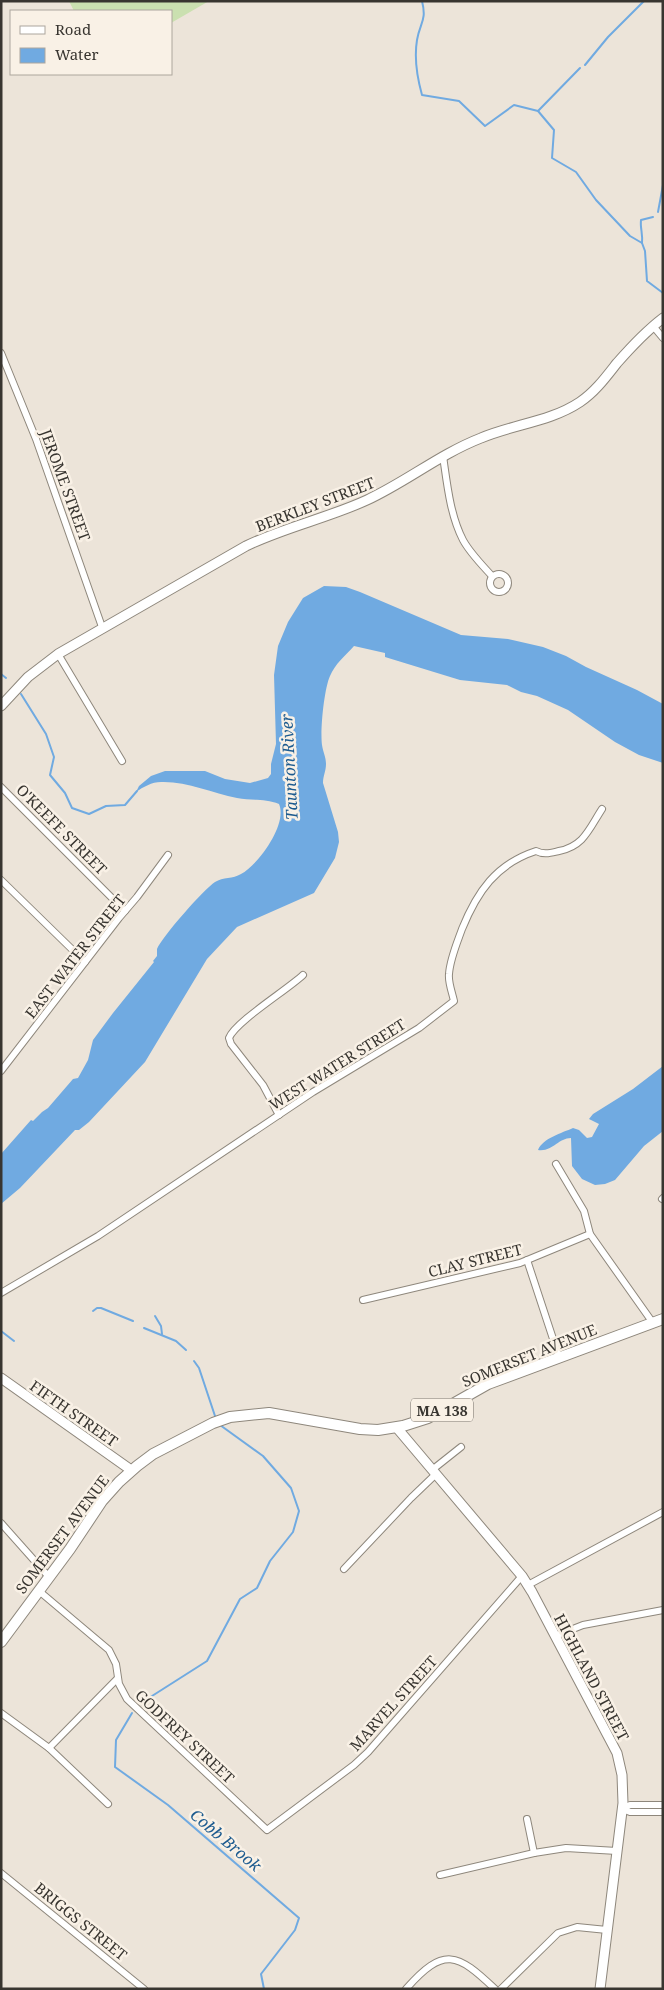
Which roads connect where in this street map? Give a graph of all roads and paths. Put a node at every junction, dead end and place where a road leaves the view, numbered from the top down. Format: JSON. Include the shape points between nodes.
{"nodes":[{"id":1,"x":663,"y":318,"type":"edge"},
{"id":2,"x":652,"y":326,"type":"junction"},
{"id":3,"x":663,"y":338,"type":"edge"},
{"id":4,"x":1,"y":353,"type":"edge"},
{"id":5,"x":443,"y":456,"type":"junction"},
{"id":6,"x":492,"y":576,"type":"dead end"},
{"id":7,"x":102,"y":627,"type":"junction"},
{"id":8,"x":58,"y":654,"type":"junction"},
{"id":9,"x":1,"y":706,"type":"edge"},
{"id":10,"x":122,"y":761,"type":"dead end"},
{"id":11,"x":1,"y":787,"type":"edge"},
{"id":12,"x":602,"y":809,"type":"dead end"},
{"id":13,"x":168,"y":855,"type":"dead end"},
{"id":14,"x":1,"y":880,"type":"edge"},
{"id":15,"x":125,"y":911,"type":"junction"},
{"id":16,"x":85,"y":962,"type":"junction"},
{"id":17,"x":302,"y":975,"type":"dead end"},
{"id":18,"x":1,"y":1071,"type":"edge"},
{"id":19,"x":279,"y":1115,"type":"junction"},
{"id":20,"x":556,"y":1164,"type":"dead end"},
{"id":21,"x":590,"y":1234,"type":"junction"},
{"id":22,"x":527,"y":1260,"type":"junction"},
{"id":23,"x":1,"y":1293,"type":"edge"},
{"id":24,"x":363,"y":1300,"type":"dead end"},
{"id":25,"x":658,"y":1321,"type":"edge"},
{"id":26,"x":559,"y":1357,"type":"junction"},
{"id":27,"x":1,"y":1378,"type":"edge"},
{"id":28,"x":397,"y":1428,"type":"junction"},
{"id":29,"x":461,"y":1448,"type":"dead end"},
{"id":30,"x":131,"y":1470,"type":"junction"},
{"id":31,"x":434,"y":1472,"type":"junction"},
{"id":32,"x":663,"y":1512,"type":"edge"},
{"id":33,"x":1,"y":1523,"type":"edge"},
{"id":34,"x":344,"y":1569,"type":"dead end"},
{"id":35,"x":522,"y":1576,"type":"junction"},
{"id":36,"x":49,"y":1577,"type":"junction"},
{"id":37,"x":528,"y":1585,"type":"junction"},
{"id":38,"x":39,"y":1591,"type":"junction"},
{"id":39,"x":663,"y":1610,"type":"edge"},
{"id":40,"x":555,"y":1636,"type":"junction"},
{"id":41,"x":1,"y":1642,"type":"edge"},
{"id":42,"x":117,"y":1679,"type":"junction"},
{"id":43,"x":1,"y":1713,"type":"edge"},
{"id":44,"x":49,"y":1748,"type":"junction"},
{"id":45,"x":108,"y":1804,"type":"dead end"},
{"id":46,"x":663,"y":1805,"type":"edge"},
{"id":47,"x":622,"y":1808,"type":"junction"},
{"id":48,"x":663,"y":1812,"type":"edge"},
{"id":49,"x":527,"y":1819,"type":"dead end"},
{"id":50,"x":267,"y":1830,"type":"joint"},
{"id":51,"x":617,"y":1851,"type":"junction"},
{"id":52,"x":534,"y":1853,"type":"junction"},
{"id":53,"x":1,"y":1873,"type":"edge"},
{"id":54,"x":440,"y":1875,"type":"dead end"},
{"id":55,"x":607,"y":1930,"type":"junction"},
{"id":56,"x":144,"y":1989,"type":"edge"},
{"id":57,"x":406,"y":1989,"type":"edge"},
{"id":58,"x":495,"y":1989,"type":"edge"},
{"id":59,"x":501,"y":1989,"type":"edge"},
{"id":60,"x":600,"y":1989,"type":"edge"}],
"edges":[{"from":1,"to":2,"type":"street","name":"BERKLEY STREET"},
{"from":2,"to":3,"type":"street"},
{"from":2,"to":5,"type":"street","name":"BERKLEY STREET","via":[[597,387],[579,402],[548,418],[479,438]]},
{"from":4,"to":7,"type":"street","name":"JEROME STREET","via":[[36,439]]},
{"from":5,"to":6,"type":"street","via":[[460,533]]},
{"from":5,"to":7,"type":"street","name":"BERKLEY STREET","via":[[403,482],[357,504],[256,542]]},
{"from":7,"to":8,"type":"street","name":"BERKLEY STREET"},
{"from":8,"to":9,"type":"street","name":"BERKLEY STREET","via":[[28,677]]},
{"from":8,"to":10,"type":"street"},
{"from":11,"to":15,"type":"street","name":"O'KEEFE STREET"},
{"from":12,"to":19,"type":"street","name":"WEST WATER STREET","via":[[582,840],[572,849],[526,854],[502,867],[485,885],[455,948],[449,975],[454,1001],[418,1028]]},
{"from":13,"to":15,"type":"street","name":"EAST WATER STREET"},
{"from":14,"to":16,"type":"street"},
{"from":15,"to":16,"type":"street","name":"EAST WATER STREET"},
{"from":16,"to":18,"type":"street","name":"EAST WATER STREET"},
{"from":17,"to":19,"type":"street","via":[[238,1025],[229,1038],[263,1085]]},
{"from":19,"to":23,"type":"street","name":"WEST WATER STREET","via":[[98,1236]]},
{"from":20,"to":21,"type":"street","via":[[584,1211]]},
{"from":21,"to":22,"type":"street","name":"CLAY STREET"},
{"from":21,"to":25,"type":"street"},
{"from":22,"to":24,"type":"street","name":"CLAY STREET"},
{"from":22,"to":26,"type":"street"},
{"from":25,"to":26,"type":"main road","name":"SOMERSET AVENUE","number":"MA 138"},
{"from":26,"to":28,"type":"main road","name":"SOMERSET AVENUE","number":"MA 138","via":[[488,1384],[428,1418]]},
{"from":27,"to":30,"type":"street","name":"FIFTH STREET"},
{"from":28,"to":30,"type":"main road","name":"SOMERSET AVENUE","number":"MA 138","via":[[360,1429],[269,1413],[242,1414],[216,1421],[168,1445]]},
{"from":28,"to":31,"type":"street","name":"HIGHLAND STREET"},
{"from":29,"to":31,"type":"street"},
{"from":30,"to":36,"type":"main road","name":"SOMERSET AVENUE","number":"MA 138","via":[[102,1501]]},
{"from":31,"to":34,"type":"street"},
{"from":31,"to":35,"type":"street","name":"HIGHLAND STREET"},
{"from":32,"to":37,"type":"street"},
{"from":33,"to":36,"type":"street"},
{"from":35,"to":37,"type":"street","name":"HIGHLAND STREET"},
{"from":35,"to":50,"type":"street","name":"MARVEL STREET","via":[[368,1752]]},
{"from":36,"to":38,"type":"main road","name":"SOMERSET AVENUE","number":"MA 138"},
{"from":37,"to":40,"type":"street","name":"HIGHLAND STREET"},
{"from":38,"to":41,"type":"main road","name":"SOMERSET AVENUE","number":"MA 138"},
{"from":38,"to":42,"type":"street","name":"GODFREY STREET","via":[[109,1650],[116,1664]]},
{"from":39,"to":40,"type":"street","via":[[582,1625]]},
{"from":40,"to":47,"type":"street","name":"HIGHLAND STREET","via":[[615,1748],[622,1775]]},
{"from":42,"to":44,"type":"street"},
{"from":42,"to":50,"type":"street","name":"GODFREY STREET","via":[[127,1699]]},
{"from":43,"to":44,"type":"street"},
{"from":44,"to":45,"type":"street"},
{"from":46,"to":47,"type":"street"},
{"from":47,"to":48,"type":"street","via":[[630,1812]]},
{"from":47,"to":51,"type":"street","name":"HIGHLAND STREET"},
{"from":49,"to":52,"type":"street"},
{"from":51,"to":52,"type":"street","via":[[566,1848]]},
{"from":51,"to":55,"type":"street","name":"HIGHLAND STREET"},
{"from":52,"to":54,"type":"street"},
{"from":53,"to":56,"type":"street","name":"BRIGGS STREET"},
{"from":55,"to":59,"type":"street","via":[[577,1928],[558,1933]]},
{"from":55,"to":60,"type":"street","name":"HIGHLAND STREET"},
{"from":57,"to":58,"type":"street","via":[[429,1966],[454,1959],[470,1966]]}]}
